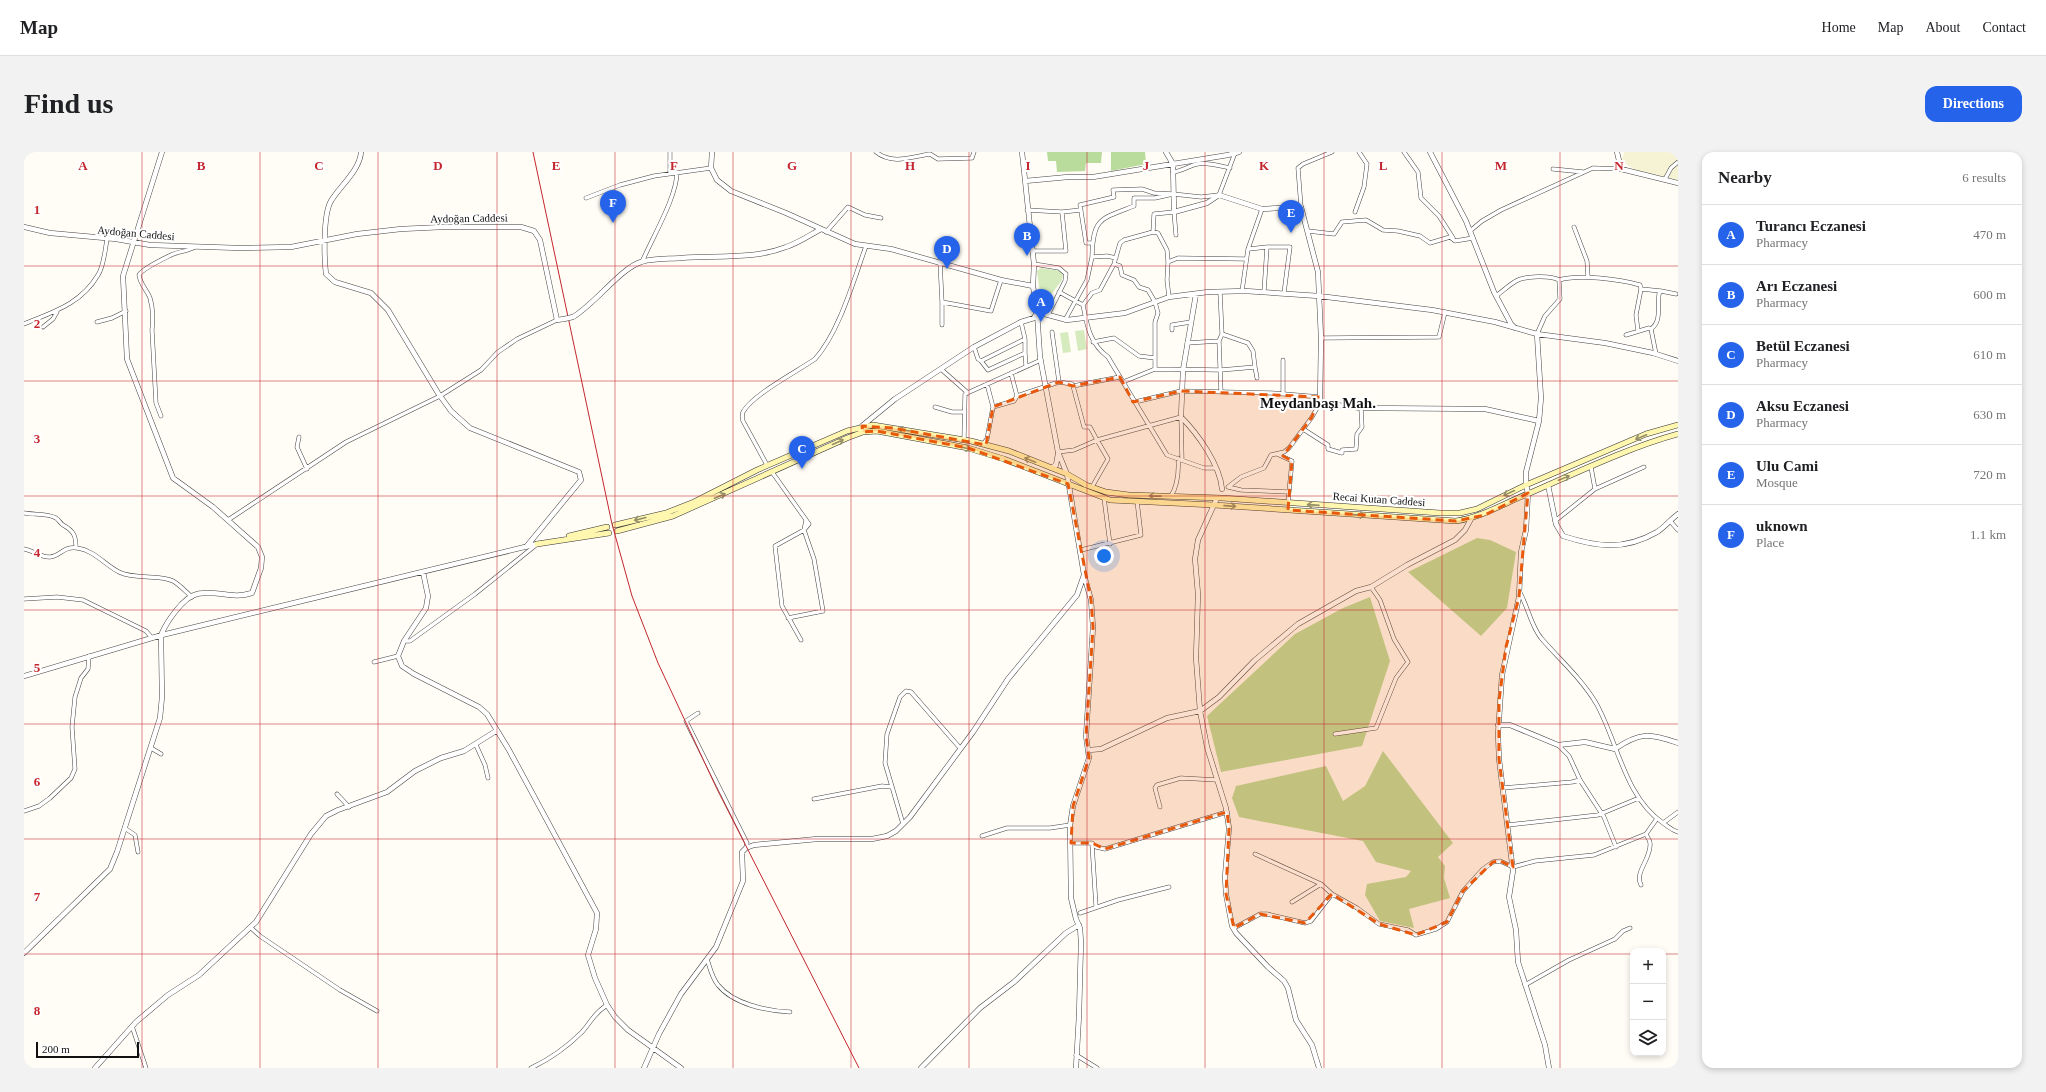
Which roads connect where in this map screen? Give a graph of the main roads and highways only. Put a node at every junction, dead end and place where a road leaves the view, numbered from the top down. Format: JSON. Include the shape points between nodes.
{"nodes":[{"id":1,"x":1678,"y":425,"type":"edge"},
{"id":2,"x":1678,"y":434,"type":"edge"},
{"id":3,"x":615,"y":525,"type":"dead end"},
{"id":4,"x":607,"y":527,"type":"dead end"},
{"id":5,"x":617,"y":531,"type":"dead end"},
{"id":6,"x":609,"y":533,"type":"dead end"}],
"edges":[{"from":1,"to":3,"type":"main road","name":"Recai Kutan Caddesi","one_way":true,"via":[[1646,434],[1477,508],[1460,513],[1106,492],[1067,474],[983,444],[873,425],[862,426],[767,465],[694,502],[666,513]]},
{"from":5,"to":2,"type":"main road","name":"Recai Kutan Caddesi","one_way":true,"via":[[673,516],[863,432],[877,431],[968,448],[1004,459],[1104,498],[1456,521],[1485,515],[1528,493],[1662,438]]},
{"from":4,"to":6,"type":"main road","via":[[537,544]]}]}
